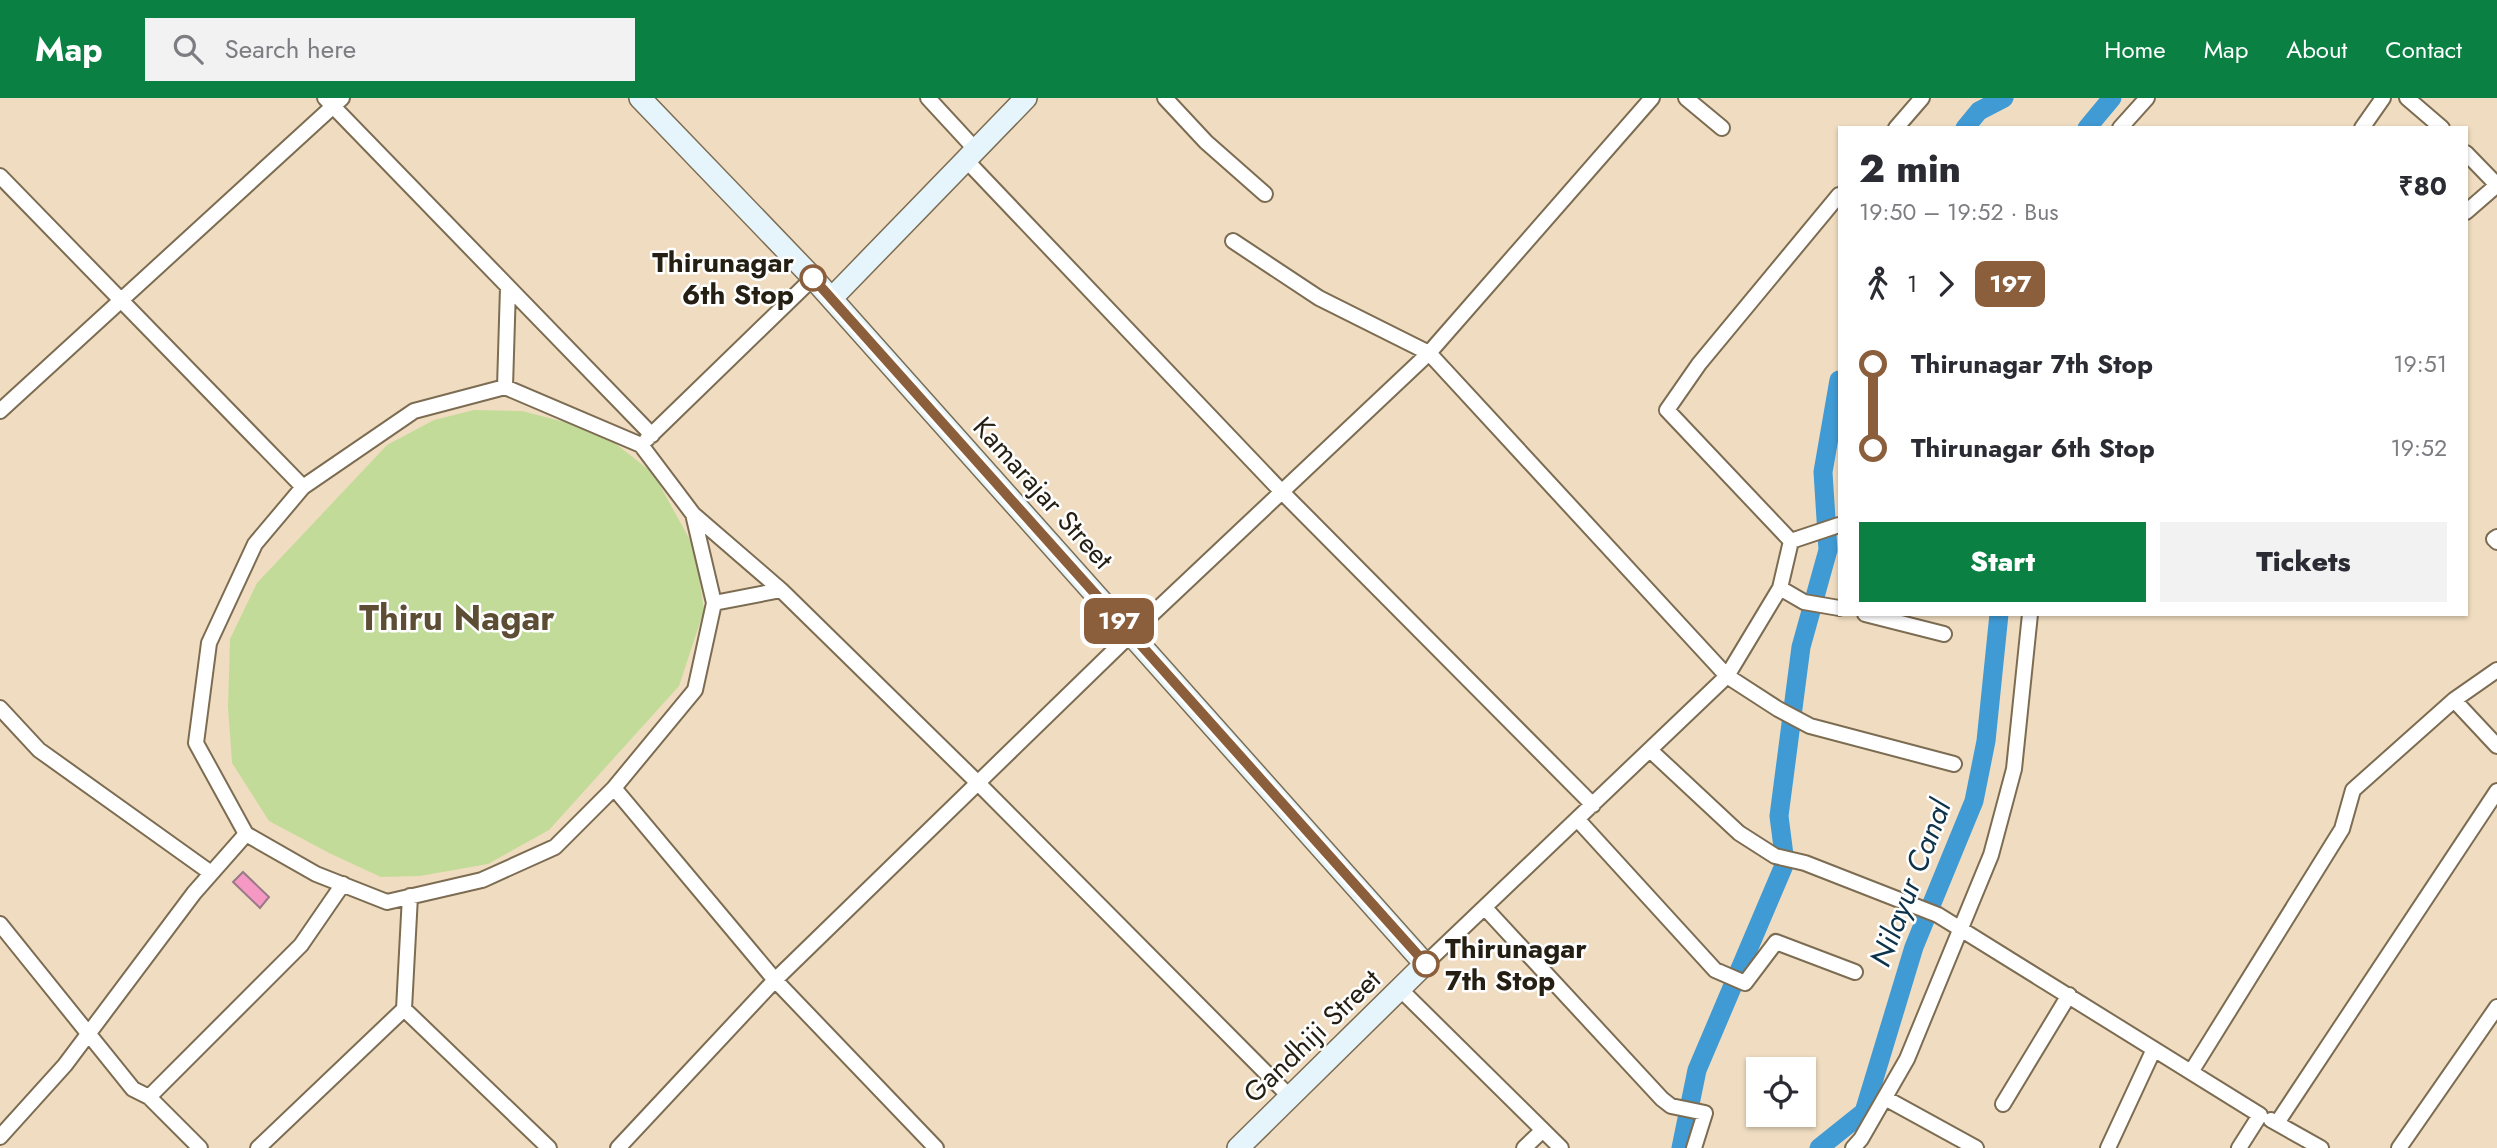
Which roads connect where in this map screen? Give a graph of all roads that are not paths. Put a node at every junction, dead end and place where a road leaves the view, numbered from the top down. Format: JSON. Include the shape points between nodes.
{"nodes":[{"id":1,"x":640,"y":98,"type":"edge"},
{"id":2,"x":928,"y":98,"type":"edge"},
{"id":3,"x":1026,"y":98,"type":"edge"},
{"id":4,"x":1165,"y":98,"type":"edge"},
{"id":5,"x":1652,"y":98,"type":"edge"},
{"id":6,"x":1686,"y":98,"type":"edge"},
{"id":7,"x":1922,"y":98,"type":"edge"},
{"id":8,"x":2147,"y":98,"type":"edge"},
{"id":9,"x":2383,"y":98,"type":"edge"},
{"id":10,"x":2407,"y":98,"type":"edge"},
{"id":11,"x":333,"y":101,"type":"edge"},
{"id":12,"x":1898,"y":126,"type":"edge"},
{"id":13,"x":2122,"y":126,"type":"edge"},
{"id":14,"x":2363,"y":126,"type":"edge"},
{"id":15,"x":2440,"y":126,"type":"edge"},
{"id":16,"x":1722,"y":128,"type":"dead end"},
{"id":17,"x":971,"y":155,"type":"junction"},
{"id":18,"x":2468,"y":155,"type":"edge"},
{"id":19,"x":0,"y":176,"type":"edge"},
{"id":20,"x":2497,"y":185,"type":"edge"},
{"id":21,"x":1265,"y":194,"type":"dead end"},
{"id":22,"x":1838,"y":196,"type":"edge"},
{"id":23,"x":2468,"y":210,"type":"edge"},
{"id":24,"x":1233,"y":241,"type":"dead end"},
{"id":25,"x":813,"y":278,"type":"junction"},
{"id":26,"x":508,"y":287,"type":"junction"},
{"id":27,"x":832,"y":298,"type":"junction"},
{"id":28,"x":121,"y":301,"type":"junction"},
{"id":29,"x":1429,"y":353,"type":"junction"},
{"id":30,"x":505,"y":387,"type":"junction"},
{"id":31,"x":0,"y":411,"type":"edge"},
{"id":32,"x":647,"y":440,"type":"junction"},
{"id":33,"x":303,"y":487,"type":"junction"},
{"id":34,"x":1282,"y":492,"type":"junction"},
{"id":35,"x":693,"y":514,"type":"junction"},
{"id":36,"x":1838,"y":524,"type":"edge"},
{"id":37,"x":2497,"y":537,"type":"edge"},
{"id":38,"x":1791,"y":541,"type":"junction"},
{"id":39,"x":2497,"y":542,"type":"edge"},
{"id":40,"x":1780,"y":588,"type":"junction"},
{"id":41,"x":781,"y":590,"type":"junction"},
{"id":42,"x":714,"y":603,"type":"junction"},
{"id":43,"x":1836,"y":607,"type":"edge"},
{"id":44,"x":1873,"y":616,"type":"edge"},
{"id":45,"x":2030,"y":616,"type":"edge"},
{"id":46,"x":1131,"y":634,"type":"junction"},
{"id":47,"x":1944,"y":634,"type":"dead end"},
{"id":48,"x":2497,"y":670,"type":"edge"},
{"id":49,"x":1727,"y":676,"type":"junction"},
{"id":50,"x":2454,"y":700,"type":"junction"},
{"id":51,"x":0,"y":708,"type":"edge"},
{"id":52,"x":2497,"y":746,"type":"edge"},
{"id":53,"x":1650,"y":750,"type":"junction"},
{"id":54,"x":1954,"y":764,"type":"dead end"},
{"id":55,"x":978,"y":783,"type":"junction"},
{"id":56,"x":614,"y":788,"type":"junction"},
{"id":57,"x":2497,"y":791,"type":"edge"},
{"id":58,"x":1593,"y":805,"type":"junction"},
{"id":59,"x":1577,"y":820,"type":"junction"},
{"id":60,"x":246,"y":834,"type":"junction"},
{"id":61,"x":212,"y":873,"type":"junction"},
{"id":62,"x":343,"y":884,"type":"junction"},
{"id":63,"x":410,"y":896,"type":"junction"},
{"id":64,"x":1486,"y":909,"type":"junction"},
{"id":65,"x":0,"y":924,"type":"edge"},
{"id":66,"x":1961,"y":928,"type":"junction"},
{"id":67,"x":1426,"y":964,"type":"junction"},
{"id":68,"x":1855,"y":972,"type":"dead end"},
{"id":69,"x":775,"y":980,"type":"junction"},
{"id":70,"x":1400,"y":989,"type":"junction"},
{"id":71,"x":2068,"y":995,"type":"junction"},
{"id":72,"x":2497,"y":1007,"type":"edge"},
{"id":73,"x":404,"y":1009,"type":"junction"},
{"id":74,"x":88,"y":1033,"type":"junction"},
{"id":75,"x":2154,"y":1049,"type":"junction"},
{"id":76,"x":2191,"y":1072,"type":"junction"},
{"id":77,"x":149,"y":1097,"type":"junction"},
{"id":78,"x":1290,"y":1097,"type":"junction"},
{"id":79,"x":1885,"y":1098,"type":"junction"},
{"id":80,"x":2003,"y":1104,"type":"dead end"},
{"id":81,"x":2260,"y":1115,"type":"junction"},
{"id":82,"x":2277,"y":1123,"type":"junction"},
{"id":83,"x":1543,"y":1130,"type":"junction"},
{"id":84,"x":0,"y":1137,"type":"edge"},
{"id":85,"x":200,"y":1148,"type":"edge"},
{"id":86,"x":258,"y":1148,"type":"edge"},
{"id":87,"x":549,"y":1148,"type":"edge"},
{"id":88,"x":618,"y":1148,"type":"edge"},
{"id":89,"x":936,"y":1148,"type":"edge"},
{"id":90,"x":1238,"y":1148,"type":"edge"},
{"id":91,"x":1524,"y":1148,"type":"edge"},
{"id":92,"x":1561,"y":1148,"type":"edge"},
{"id":93,"x":1693,"y":1148,"type":"edge"},
{"id":94,"x":1853,"y":1148,"type":"edge"},
{"id":95,"x":1976,"y":1148,"type":"edge"},
{"id":96,"x":2108,"y":1148,"type":"edge"},
{"id":97,"x":2239,"y":1148,"type":"edge"},
{"id":98,"x":2321,"y":1148,"type":"edge"},
{"id":99,"x":2399,"y":1148,"type":"edge"}],
"edges":[{"from":1,"to":25,"type":"main road","name":"Kamarajar Street"},
{"from":2,"to":17,"type":"street"},
{"from":3,"to":17,"type":"main road"},
{"from":4,"to":21,"type":"street"},
{"from":5,"to":29,"type":"street"},
{"from":6,"to":16,"type":"street"},
{"from":7,"to":12,"type":"street"},
{"from":8,"to":13,"type":"street"},
{"from":9,"to":14,"type":"street"},
{"from":10,"to":15,"type":"street"},
{"from":11,"to":26,"type":"street"},
{"from":11,"to":28,"type":"street"},
{"from":17,"to":27,"type":"main road"},
{"from":17,"to":34,"type":"street"},
{"from":18,"to":20,"type":"street"},
{"from":19,"to":28,"type":"street"},
{"from":20,"to":23,"type":"street"},
{"from":22,"to":38,"type":"street","via":[[1699,364],[1667,410]]},
{"from":24,"to":29,"type":"street","via":[[1319,298]]},
{"from":25,"to":27,"type":"main road","name":"Kamarajar Street"},
{"from":25,"to":32,"type":"street"},
{"from":26,"to":30,"type":"street"},
{"from":26,"to":32,"type":"street"},
{"from":27,"to":46,"type":"main road","name":"Kamarajar Street"},
{"from":28,"to":31,"type":"street"},
{"from":28,"to":33,"type":"street"},
{"from":29,"to":34,"type":"street"},
{"from":29,"to":49,"type":"street"},
{"from":30,"to":32,"type":"street"},
{"from":30,"to":33,"type":"street","via":[[414,411]]},
{"from":32,"to":35,"type":"street"},
{"from":33,"to":60,"type":"street","via":[[255,544],[209,643],[196,743]]},
{"from":34,"to":46,"type":"street"},
{"from":34,"to":58,"type":"street"},
{"from":35,"to":41,"type":"street"},
{"from":35,"to":42,"type":"street"},
{"from":36,"to":38,"type":"street"},
{"from":37,"to":39,"type":"street"},
{"from":38,"to":40,"type":"street"},
{"from":40,"to":43,"type":"street","via":[[1804,602]]},
{"from":40,"to":49,"type":"street"},
{"from":41,"to":42,"type":"street"},
{"from":41,"to":55,"type":"street"},
{"from":42,"to":56,"type":"street","via":[[695,690]]},
{"from":44,"to":47,"type":"street"},
{"from":45,"to":66,"type":"street","via":[[2014,769],[1991,855]]},
{"from":46,"to":55,"type":"street"},
{"from":46,"to":67,"type":"main road","name":"Kamarajar Street"},
{"from":48,"to":50,"type":"street"},
{"from":49,"to":53,"type":"street"},
{"from":49,"to":54,"type":"street","via":[[1810,726]]},
{"from":50,"to":52,"type":"street"},
{"from":50,"to":76,"type":"street","via":[[2353,790],[2343,829]]},
{"from":51,"to":61,"type":"street","via":[[39,750]]},
{"from":53,"to":58,"type":"street"},
{"from":53,"to":66,"type":"street","via":[[1739,833],[1775,856],[1915,905]]},
{"from":55,"to":69,"type":"street"},
{"from":55,"to":78,"type":"street"},
{"from":56,"to":63,"type":"street","via":[[555,847],[482,880]]},
{"from":56,"to":69,"type":"street"},
{"from":57,"to":82,"type":"street"},
{"from":58,"to":59,"type":"street"},
{"from":59,"to":64,"type":"street"},
{"from":59,"to":68,"type":"street","via":[[1715,971],[1745,983],[1776,942]]},
{"from":60,"to":61,"type":"street"},
{"from":60,"to":62,"type":"street"},
{"from":61,"to":74,"type":"street"},
{"from":62,"to":63,"type":"street","via":[[387,902]]},
{"from":62,"to":77,"type":"street","via":[[301,945]]},
{"from":63,"to":73,"type":"street"},
{"from":64,"to":67,"type":"street"},
{"from":64,"to":93,"type":"street","via":[[1662,1099],[1671,1106],[1705,1113]]},
{"from":65,"to":74,"type":"street"},
{"from":66,"to":71,"type":"street"},
{"from":66,"to":79,"type":"street","via":[[1907,1059]]},
{"from":67,"to":70,"type":"main road","name":"Gandhiji Street"},
{"from":69,"to":88,"type":"street"},
{"from":69,"to":89,"type":"street"},
{"from":70,"to":78,"type":"main road","name":"Gandhiji Street"},
{"from":70,"to":83,"type":"street"},
{"from":71,"to":75,"type":"street"},
{"from":71,"to":80,"type":"street"},
{"from":72,"to":99,"type":"street"},
{"from":73,"to":86,"type":"street"},
{"from":73,"to":87,"type":"street"},
{"from":74,"to":77,"type":"street","via":[[134,1089]]},
{"from":74,"to":84,"type":"street"},
{"from":75,"to":76,"type":"street"},
{"from":75,"to":96,"type":"street"},
{"from":76,"to":81,"type":"street"},
{"from":77,"to":85,"type":"street"},
{"from":78,"to":90,"type":"main road","name":"Gandhiji Street"},
{"from":79,"to":94,"type":"street"},
{"from":79,"to":95,"type":"street"},
{"from":81,"to":82,"type":"street"},
{"from":81,"to":97,"type":"street"},
{"from":82,"to":98,"type":"street"},
{"from":83,"to":91,"type":"street"},
{"from":83,"to":92,"type":"street"}]}
